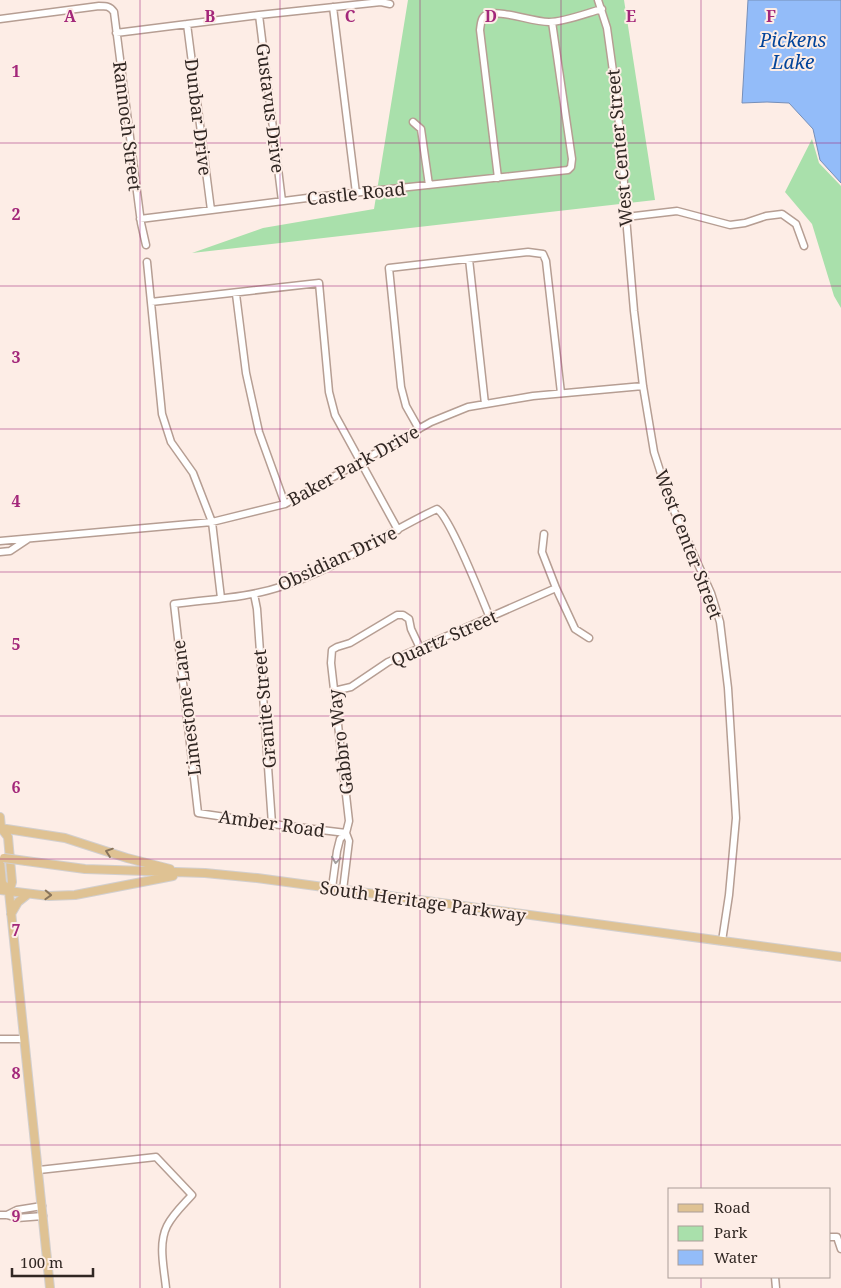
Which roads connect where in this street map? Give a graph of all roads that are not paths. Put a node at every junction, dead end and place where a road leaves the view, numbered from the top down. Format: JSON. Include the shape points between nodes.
{"nodes":[{"id":1,"x":598,"y":0,"type":"edge"},
{"id":2,"x":390,"y":4,"type":"dead end"},
{"id":3,"x":332,"y":7,"type":"junction"},
{"id":4,"x":602,"y":9,"type":"junction"},
{"id":5,"x":259,"y":15,"type":"junction"},
{"id":6,"x":0,"y":19,"type":"edge"},
{"id":7,"x":552,"y":22,"type":"junction"},
{"id":8,"x":187,"y":24,"type":"junction"},
{"id":9,"x":116,"y":33,"type":"junction"},
{"id":10,"x":413,"y":122,"type":"dead end"},
{"id":11,"x":498,"y":178,"type":"junction"},
{"id":12,"x":429,"y":185,"type":"junction"},
{"id":13,"x":356,"y":193,"type":"junction"},
{"id":14,"x":282,"y":201,"type":"junction"},
{"id":15,"x":211,"y":210,"type":"junction"},
{"id":16,"x":626,"y":217,"type":"junction"},
{"id":17,"x":140,"y":220,"type":"junction"},
{"id":18,"x":146,"y":244,"type":"dead end"},
{"id":19,"x":804,"y":246,"type":"dead end"},
{"id":20,"x":468,"y":259,"type":"junction"},
{"id":21,"x":147,"y":262,"type":"dead end"},
{"id":22,"x":236,"y":294,"type":"junction"},
{"id":23,"x":151,"y":302,"type":"junction"},
{"id":24,"x":643,"y":386,"type":"junction"},
{"id":25,"x":560,"y":393,"type":"junction"},
{"id":26,"x":484,"y":404,"type":"junction"},
{"id":27,"x":419,"y":429,"type":"junction"},
{"id":28,"x":361,"y":462,"type":"junction"},
{"id":29,"x":285,"y":504,"type":"junction"},
{"id":30,"x":212,"y":522,"type":"junction"},
{"id":31,"x":398,"y":530,"type":"junction"},
{"id":32,"x":544,"y":534,"type":"dead end"},
{"id":33,"x":28,"y":539,"type":"junction"},
{"id":34,"x":0,"y":541,"type":"edge"},
{"id":35,"x":0,"y":552,"type":"edge"},
{"id":36,"x":556,"y":588,"type":"junction"},
{"id":37,"x":254,"y":594,"type":"junction"},
{"id":38,"x":221,"y":598,"type":"junction"},
{"id":39,"x":174,"y":604,"type":"joint"},
{"id":40,"x":490,"y":618,"type":"junction"},
{"id":41,"x":589,"y":638,"type":"dead end"},
{"id":42,"x":420,"y":648,"type":"junction"},
{"id":43,"x":334,"y":691,"type":"junction"},
{"id":44,"x":198,"y":813,"type":"joint"},
{"id":45,"x":0,"y":817,"type":"edge"},
{"id":46,"x":272,"y":824,"type":"junction"},
{"id":47,"x":0,"y":829,"type":"edge"},
{"id":48,"x":346,"y":833,"type":"junction"},
{"id":49,"x":1,"y":859,"type":"edge"},
{"id":50,"x":205,"y":873,"type":"junction"},
{"id":51,"x":332,"y":888,"type":"junction"},
{"id":52,"x":0,"y":890,"type":"edge"},
{"id":53,"x":343,"y":890,"type":"junction"},
{"id":54,"x":9,"y":892,"type":"junction"},
{"id":55,"x":28,"y":894,"type":"junction"},
{"id":56,"x":11,"y":914,"type":"junction"},
{"id":57,"x":722,"y":941,"type":"junction"},
{"id":58,"x":841,"y":957,"type":"edge"},
{"id":59,"x":0,"y":1039,"type":"edge"},
{"id":60,"x":24,"y":1039,"type":"junction"},
{"id":61,"x":39,"y":1170,"type":"junction"},
{"id":62,"x":42,"y":1206,"type":"junction"},
{"id":63,"x":3,"y":1215,"type":"edge"},
{"id":64,"x":43,"y":1216,"type":"junction"},
{"id":65,"x":833,"y":1237,"type":"edge"},
{"id":66,"x":841,"y":1249,"type":"edge"},
{"id":67,"x":50,"y":1288,"type":"edge"},
{"id":68,"x":166,"y":1288,"type":"edge"}],
"edges":[{"from":1,"to":4,"type":"street","name":"West Center Street"},
{"from":2,"to":3,"type":"street"},
{"from":3,"to":5,"type":"street"},
{"from":3,"to":13,"type":"street"},
{"from":4,"to":7,"type":"street"},
{"from":4,"to":16,"type":"street","name":"West Center Street","via":[[616,93]]},
{"from":5,"to":8,"type":"street"},
{"from":5,"to":14,"type":"street","name":"Gustavus Drive"},
{"from":6,"to":9,"type":"street","name":"Rannoch Street","via":[[106,6],[114,12]]},
{"from":7,"to":11,"type":"street","name":"Castle Road","via":[[571,167],[563,172]]},
{"from":7,"to":11,"type":"street","via":[[489,13],[482,20],[480,30]]},
{"from":8,"to":9,"type":"street"},
{"from":8,"to":15,"type":"street","name":"Dunbar Drive"},
{"from":9,"to":17,"type":"street","name":"Rannoch Street"},
{"from":10,"to":12,"type":"street","via":[[420,129]]},
{"from":11,"to":12,"type":"street","name":"Castle Road"},
{"from":12,"to":13,"type":"street","name":"Castle Road"},
{"from":13,"to":14,"type":"street","name":"Castle Road"},
{"from":14,"to":15,"type":"street","name":"Castle Road"},
{"from":15,"to":17,"type":"street","name":"Castle Road"},
{"from":16,"to":19,"type":"street","via":[[677,211],[730,225],[782,214],[796,224]]},
{"from":16,"to":24,"type":"street","name":"West Center Street"},
{"from":17,"to":18,"type":"street","name":"Rannoch Street"},
{"from":20,"to":25,"type":"street","via":[[528,252],[543,254]]},
{"from":20,"to":26,"type":"street"},
{"from":20,"to":27,"type":"street","via":[[389,268],[402,393]]},
{"from":21,"to":23,"type":"street"},
{"from":22,"to":23,"type":"street"},
{"from":22,"to":28,"type":"street","via":[[319,283],[329,392],[335,415]]},
{"from":22,"to":29,"type":"street","via":[[248,383],[259,432]]},
{"from":23,"to":30,"type":"street","via":[[162,414],[171,442],[193,473]]},
{"from":24,"to":25,"type":"street","name":"Baker Park Drive"},
{"from":24,"to":57,"type":"street","name":"West Center Street","via":[[654,452],[670,502],[711,593],[720,622],[728,688],[736,818]]},
{"from":25,"to":26,"type":"street","name":"Baker Park Drive"},
{"from":26,"to":27,"type":"street","name":"Baker Park Drive","via":[[468,407]]},
{"from":27,"to":28,"type":"street","name":"Baker Park Drive"},
{"from":28,"to":29,"type":"street","name":"Baker Park Drive"},
{"from":28,"to":31,"type":"street"},
{"from":29,"to":30,"type":"street","name":"Baker Park Drive"},
{"from":30,"to":33,"type":"street","name":"Baker Park Drive"},
{"from":30,"to":38,"type":"street"},
{"from":31,"to":37,"type":"street","name":"Obsidian Drive","via":[[307,576]]},
{"from":31,"to":40,"type":"street","name":"Obsidian Drive","via":[[437,509],[442,512]]},
{"from":32,"to":36,"type":"street","via":[[542,552]]},
{"from":33,"to":34,"type":"street","name":"Baker Park Drive"},
{"from":33,"to":35,"type":"street","via":[[10,551]]},
{"from":36,"to":40,"type":"street","name":"Quartz Street"},
{"from":36,"to":41,"type":"street","via":[[575,629]]},
{"from":37,"to":38,"type":"street","name":"Obsidian Drive"},
{"from":37,"to":46,"type":"street","name":"Granite Street"},
{"from":38,"to":39,"type":"street","name":"Obsidian Drive"},
{"from":39,"to":44,"type":"street","name":"Limestone Lane"},
{"from":40,"to":42,"type":"street","name":"Quartz Street"},
{"from":42,"to":43,"type":"street","name":"Quartz Street","via":[[388,662],[352,686]]},
{"from":42,"to":43,"type":"street","name":"Gabbro Way","via":[[409,619],[397,615],[332,650]]},
{"from":43,"to":48,"type":"street","name":"Gabbro Way","via":[[350,821]]},
{"from":44,"to":46,"type":"street","name":"Amber Road"},
{"from":45,"to":47,"type":"main road"},
{"from":46,"to":48,"type":"street","name":"Amber Road"},
{"from":50,"to":47,"type":"main road","one_way":true,"via":[[148,864],[65,838]]},
{"from":47,"to":54,"type":"main road","via":[[8,837],[12,882]]},
{"from":48,"to":51,"type":"street","name":"Gabbro Way","one_way":true,"via":[[340,839]]},
{"from":48,"to":53,"type":"street","name":"Gabbro Way","via":[[349,841]]},
{"from":49,"to":50,"type":"main road","name":"South Heritage Parkway","bridge":true,"via":[[85,869]]},
{"from":49,"to":54,"type":"main road","via":[[2,883]]},
{"from":50,"to":51,"type":"main road","name":"South Heritage Parkway"},
{"from":55,"to":50,"type":"main road","one_way":true,"via":[[76,895],[163,877]]},
{"from":51,"to":53,"type":"main road","name":"South Heritage Parkway"},
{"from":52,"to":54,"type":"main road"},
{"from":53,"to":57,"type":"main road","name":"South Heritage Parkway"},
{"from":54,"to":55,"type":"main road"},
{"from":54,"to":56,"type":"main road"},
{"from":55,"to":56,"type":"main road"},
{"from":56,"to":60,"type":"main road"},
{"from":57,"to":58,"type":"main road","name":"South Heritage Parkway"},
{"from":59,"to":60,"type":"street"},
{"from":60,"to":61,"type":"main road"},
{"from":61,"to":62,"type":"main road"},
{"from":61,"to":68,"type":"street","via":[[156,1157],[192,1195],[164,1233]]},
{"from":62,"to":63,"type":"street"},
{"from":62,"to":64,"type":"main road"},
{"from":63,"to":64,"type":"street","via":[[17,1218]]},
{"from":64,"to":67,"type":"main road"},
{"from":65,"to":66,"type":"street"}]}
